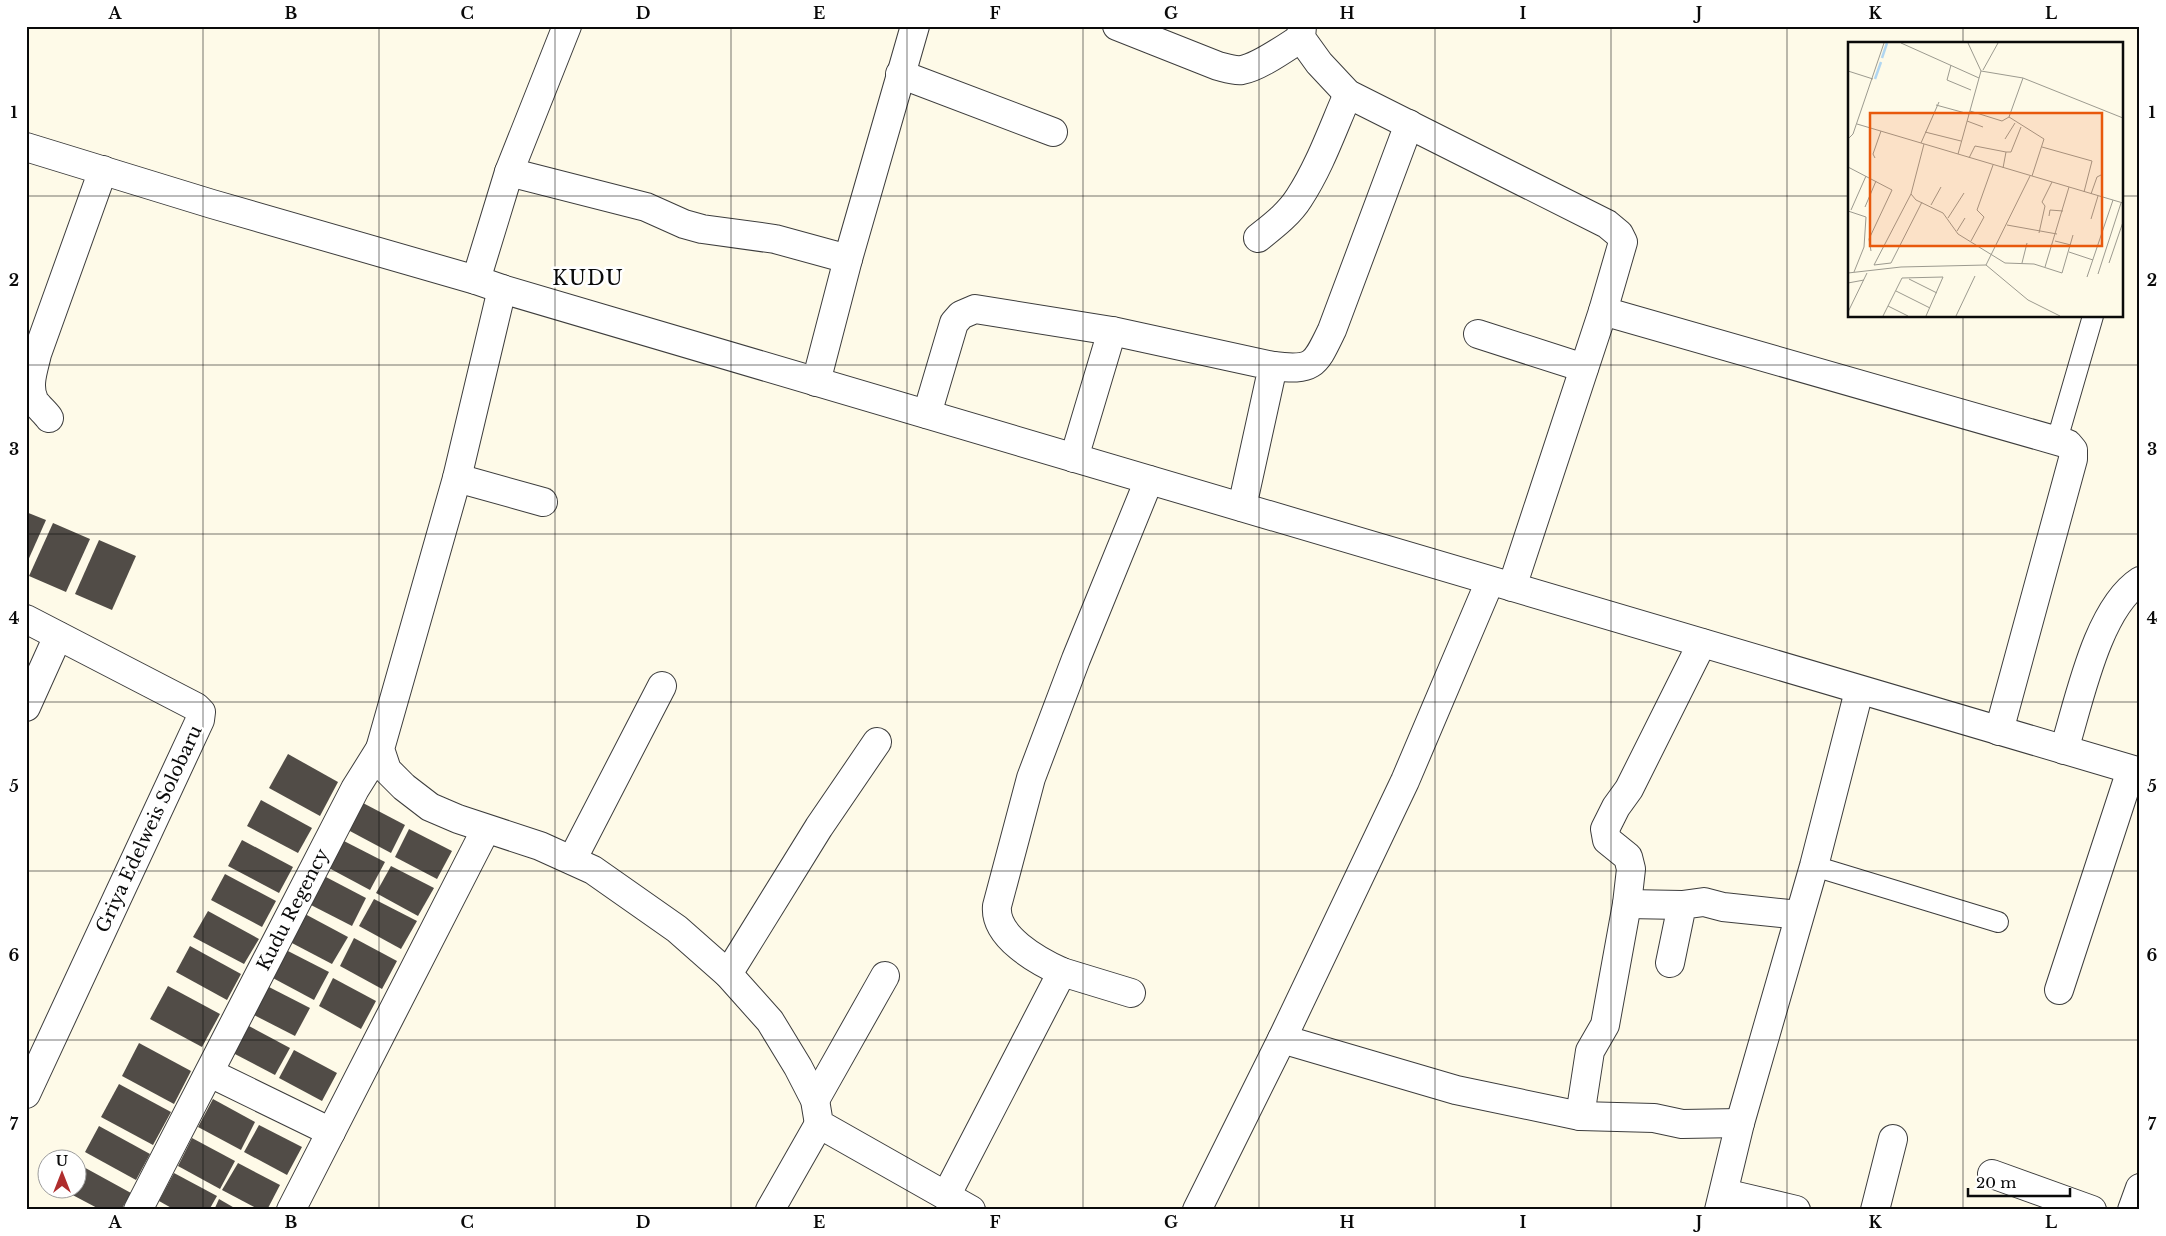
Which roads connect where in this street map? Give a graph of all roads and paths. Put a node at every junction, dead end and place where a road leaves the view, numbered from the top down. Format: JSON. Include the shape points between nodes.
{"nodes":[{"id":1,"x":567,"y":26,"type":"edge"},
{"id":2,"x":915,"y":26,"type":"edge"},
{"id":3,"x":1117,"y":26,"type":"edge"},
{"id":4,"x":1301,"y":32,"type":"edge"},
{"id":5,"x":900,"y":74,"type":"junction"},
{"id":6,"x":1348,"y":94,"type":"junction"},
{"id":7,"x":1408,"y":124,"type":"junction"},
{"id":8,"x":1053,"y":132,"type":"dead end"},
{"id":9,"x":26,"y":146,"type":"edge"},
{"id":10,"x":103,"y":170,"type":"junction"},
{"id":11,"x":509,"y":172,"type":"junction"},
{"id":12,"x":1258,"y":238,"type":"dead end"},
{"id":13,"x":848,"y":259,"type":"junction"},
{"id":14,"x":476,"y":280,"type":"junction"},
{"id":15,"x":502,"y":289,"type":"junction"},
{"id":16,"x":1603,"y":311,"type":"junction"},
{"id":17,"x":2092,"y":318,"type":"edge"},
{"id":18,"x":1112,"y":331,"type":"junction"},
{"id":19,"x":1478,"y":334,"type":"dead end"},
{"id":20,"x":1273,"y":366,"type":"junction"},
{"id":21,"x":1584,"y":368,"type":"junction"},
{"id":22,"x":816,"y":382,"type":"junction"},
{"id":23,"x":927,"y":414,"type":"junction"},
{"id":24,"x":49,"y":418,"type":"dead end"},
{"id":25,"x":2056,"y":440,"type":"junction"},
{"id":26,"x":1074,"y":458,"type":"junction"},
{"id":27,"x":458,"y":478,"type":"junction"},
{"id":28,"x":1149,"y":480,"type":"junction"},
{"id":29,"x":543,"y":502,"type":"dead end"},
{"id":30,"x":1242,"y":507,"type":"junction"},
{"id":31,"x":2140,"y":581,"type":"edge"},
{"id":32,"x":1501,"y":584,"type":"junction"},
{"id":33,"x":26,"y":619,"type":"edge"},
{"id":34,"x":58,"y":636,"type":"junction"},
{"id":35,"x":1702,"y":643,"type":"junction"},
{"id":36,"x":662,"y":686,"type":"dead end"},
{"id":37,"x":1859,"y":691,"type":"junction"},
{"id":38,"x":26,"y":707,"type":"edge"},
{"id":39,"x":1999,"y":730,"type":"junction"},
{"id":40,"x":877,"y":742,"type":"dead end"},
{"id":41,"x":380,"y":749,"type":"junction"},
{"id":42,"x":2064,"y":750,"type":"junction"},
{"id":43,"x":2136,"y":771,"type":"edge"},
{"id":44,"x":486,"y":829,"type":"junction"},
{"id":45,"x":572,"y":860,"type":"junction"},
{"id":46,"x":1814,"y":866,"type":"junction"},
{"id":47,"x":1627,"y":904,"type":"junction"},
{"id":48,"x":1682,"y":905,"type":"junction"},
{"id":49,"x":1799,"y":915,"type":"junction"},
{"id":50,"x":1998,"y":922,"type":"dead end"},
{"id":51,"x":1670,"y":963,"type":"dead end"},
{"id":52,"x":1062,"y":972,"type":"junction"},
{"id":53,"x":728,"y":974,"type":"junction"},
{"id":54,"x":884,"y":976,"type":"dead end"},
{"id":55,"x":2059,"y":990,"type":"dead end"},
{"id":56,"x":1131,"y":993,"type":"dead end"},
{"id":57,"x":1282,"y":1039,"type":"junction"},
{"id":58,"x":210,"y":1073,"type":"junction"},
{"id":59,"x":26,"y":1094,"type":"edge"},
{"id":60,"x":817,"y":1112,"type":"junction"},
{"id":61,"x":1580,"y":1116,"type":"junction"},
{"id":62,"x":1740,"y":1123,"type":"junction"},
{"id":63,"x":331,"y":1132,"type":"junction"},
{"id":64,"x":1893,"y":1139,"type":"dead end"},
{"id":65,"x":1992,"y":1174,"type":"dead end"},
{"id":66,"x":2140,"y":1188,"type":"edge"},
{"id":67,"x":946,"y":1196,"type":"junction"},
{"id":68,"x":1722,"y":1201,"type":"edge"},
{"id":69,"x":138,"y":1210,"type":"edge"},
{"id":70,"x":291,"y":1210,"type":"edge"},
{"id":71,"x":770,"y":1210,"type":"edge"},
{"id":72,"x":971,"y":1210,"type":"edge"},
{"id":73,"x":1196,"y":1210,"type":"edge"},
{"id":74,"x":1796,"y":1210,"type":"edge"},
{"id":75,"x":1875,"y":1210,"type":"edge"},
{"id":76,"x":2092,"y":1210,"type":"edge"},
{"id":77,"x":2132,"y":1210,"type":"edge"}],
"edges":[{"from":1,"to":11,"type":"street"},
{"from":2,"to":5,"type":"street"},
{"from":3,"to":4,"type":"street","via":[[1232,70],[1252,66]]},
{"from":4,"to":6,"type":"street","via":[[1319,64]]},
{"from":5,"to":8,"type":"street"},
{"from":5,"to":13,"type":"street"},
{"from":6,"to":7,"type":"street"},
{"from":6,"to":12,"type":"street","via":[[1299,199]]},
{"from":7,"to":16,"type":"street","via":[[1607,224],[1619,234],[1623,242],[1622,251]]},
{"from":7,"to":20,"type":"street","via":[[1332,330],[1318,358],[1308,366],[1296,369]]},
{"from":9,"to":10,"type":"street"},
{"from":10,"to":14,"type":"street"},
{"from":10,"to":24,"type":"street","via":[[37,354],[31,389],[34,402]]},
{"from":11,"to":13,"type":"street","via":[[646,207],[702,229],[775,240]]},
{"from":11,"to":14,"type":"street"},
{"from":13,"to":22,"type":"street"},
{"from":14,"to":15,"type":"street"},
{"from":15,"to":22,"type":"street"},
{"from":15,"to":27,"type":"street","name":"Kudu Regency"},
{"from":16,"to":21,"type":"street"},
{"from":16,"to":25,"type":"street"},
{"from":17,"to":25,"type":"lane"},
{"from":18,"to":20,"type":"street"},
{"from":18,"to":23,"type":"street","via":[[975,309],[961,315],[954,323]]},
{"from":18,"to":26,"type":"street"},
{"from":19,"to":21,"type":"street"},
{"from":20,"to":30,"type":"street"},
{"from":21,"to":32,"type":"street"},
{"from":22,"to":23,"type":"street"},
{"from":23,"to":26,"type":"street"},
{"from":25,"to":39,"type":"street","via":[[2068,444],[2073,450],[2073,459]]},
{"from":26,"to":28,"type":"street"},
{"from":27,"to":29,"type":"street"},
{"from":27,"to":41,"type":"street","name":"Kudu Regency"},
{"from":28,"to":30,"type":"street"},
{"from":28,"to":52,"type":"street","via":[[1031,778],[997,906],[1001,927],[1010,938],[1043,963]]},
{"from":30,"to":32,"type":"street"},
{"from":31,"to":42,"type":"street","via":[[2121,598],[2104,626]]},
{"from":32,"to":35,"type":"street"},
{"from":32,"to":57,"type":"street"},
{"from":33,"to":34,"type":"street","name":"Griya Edelweis Solobaru"},
{"from":34,"to":38,"type":"street"},
{"from":34,"to":59,"type":"street","name":"Griya Edelweis Solobaru","via":[[201,712]]},
{"from":35,"to":37,"type":"street"},
{"from":35,"to":47,"type":"street","via":[[1630,789],[1604,829],[1607,840],[1630,861]]},
{"from":36,"to":45,"type":"street"},
{"from":37,"to":39,"type":"street"},
{"from":37,"to":46,"type":"street"},
{"from":39,"to":42,"type":"street"},
{"from":40,"to":53,"type":"street","via":[[819,827]]},
{"from":41,"to":44,"type":"street","via":[[387,770],[410,792],[430,807]]},
{"from":41,"to":58,"type":"street","name":"Kudu Regency","via":[[356,789]]},
{"from":42,"to":43,"type":"street"},
{"from":43,"to":55,"type":"street"},
{"from":44,"to":45,"type":"street"},
{"from":44,"to":63,"type":"street"},
{"from":45,"to":53,"type":"street","via":[[593,870],[677,929]]},
{"from":46,"to":49,"type":"street"},
{"from":46,"to":50,"type":"lane"},
{"from":47,"to":48,"type":"street"},
{"from":47,"to":61,"type":"street","via":[[1605,1025],[1590,1051]]},
{"from":48,"to":49,"type":"street","via":[[1704,902]]},
{"from":48,"to":51,"type":"street"},
{"from":49,"to":62,"type":"street"},
{"from":52,"to":56,"type":"street"},
{"from":52,"to":67,"type":"street"},
{"from":53,"to":60,"type":"street","via":[[770,1021],[798,1067]]},
{"from":54,"to":60,"type":"street"},
{"from":57,"to":61,"type":"street","via":[[1456,1090]]},
{"from":57,"to":73,"type":"street"},
{"from":58,"to":63,"type":"street"},
{"from":58,"to":69,"type":"street","name":"Kudu Regency"},
{"from":60,"to":67,"type":"street"},
{"from":60,"to":71,"type":"street"},
{"from":61,"to":62,"type":"street","via":[[1654,1118],[1682,1124]]},
{"from":62,"to":68,"type":"street"},
{"from":63,"to":70,"type":"street"},
{"from":64,"to":75,"type":"street"},
{"from":65,"to":76,"type":"street"},
{"from":66,"to":77,"type":"street"},
{"from":67,"to":72,"type":"street"},
{"from":68,"to":74,"type":"street"}]}
